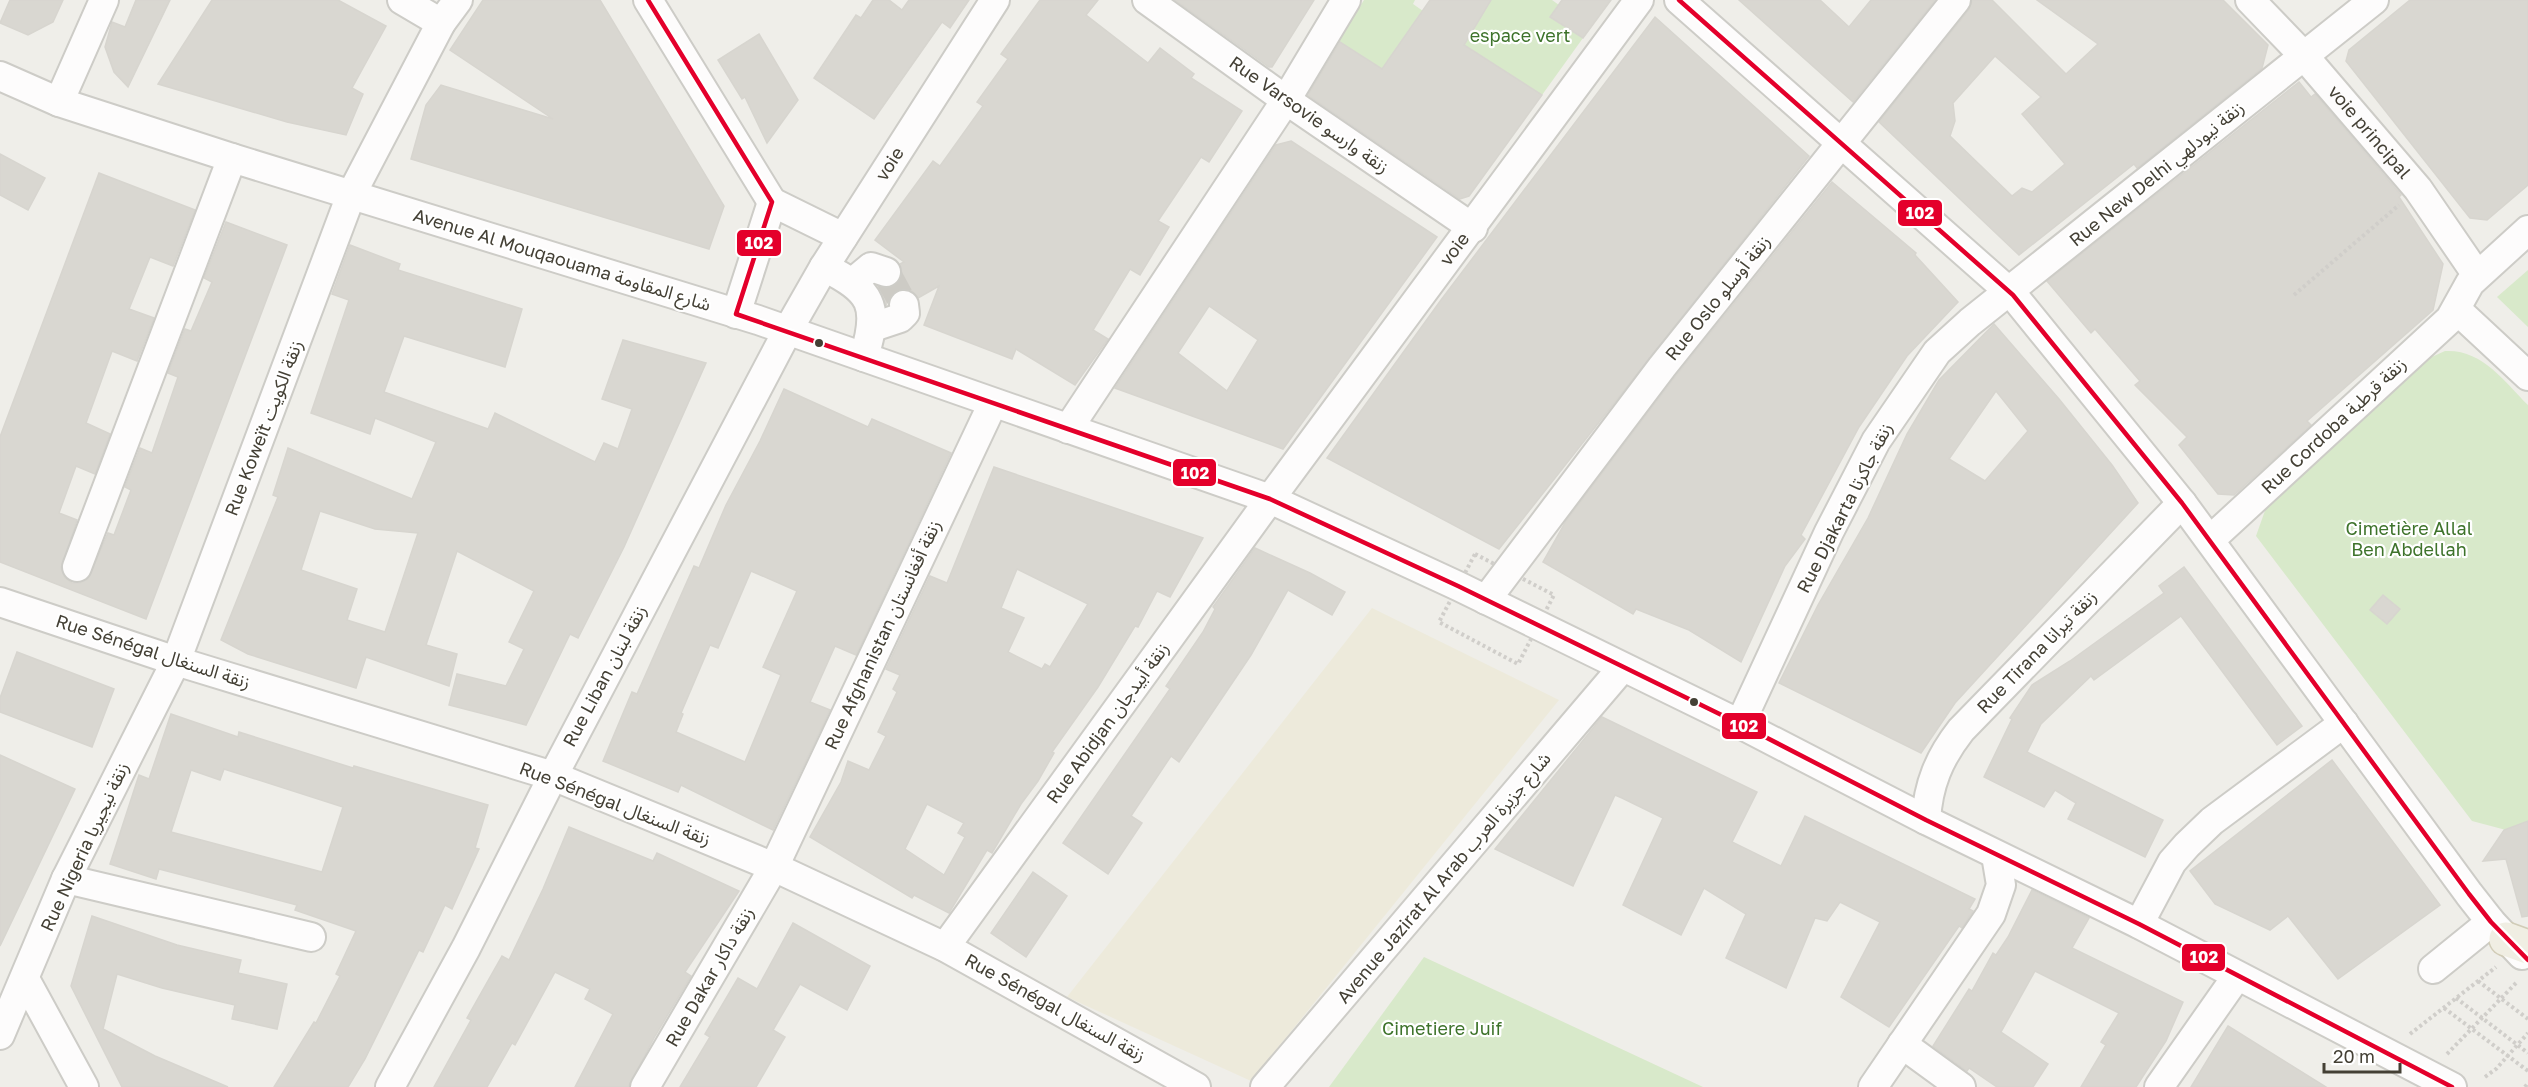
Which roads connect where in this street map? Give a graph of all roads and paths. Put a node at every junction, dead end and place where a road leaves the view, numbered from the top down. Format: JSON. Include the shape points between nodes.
{"nodes":[{"id":1,"x":104,"y":0,"type":"edge"},
{"id":2,"x":402,"y":0,"type":"edge"},
{"id":3,"x":458,"y":0,"type":"edge"},
{"id":4,"x":648,"y":0,"type":"edge"},
{"id":5,"x":995,"y":0,"type":"edge"},
{"id":6,"x":1147,"y":0,"type":"edge"},
{"id":7,"x":1346,"y":0,"type":"edge"},
{"id":8,"x":1639,"y":0,"type":"edge"},
{"id":9,"x":1679,"y":0,"type":"edge"},
{"id":10,"x":1956,"y":0,"type":"edge"},
{"id":11,"x":2250,"y":0,"type":"edge"},
{"id":12,"x":2374,"y":0,"type":"edge"},
{"id":13,"x":441,"y":23,"type":"junction"},
{"id":14,"x":2304,"y":56,"type":"junction"},
{"id":15,"x":0,"y":76,"type":"edge"},
{"id":16,"x":1286,"y":100,"type":"junction"},
{"id":17,"x":59,"y":102,"type":"junction"},
{"id":18,"x":1842,"y":143,"type":"junction"},
{"id":19,"x":232,"y":158,"type":"junction"},
{"id":20,"x":2418,"y":189,"type":"junction"},
{"id":21,"x":351,"y":195,"type":"junction"},
{"id":22,"x":772,"y":202,"type":"junction"},
{"id":23,"x":1473,"y":228,"type":"junction"},
{"id":24,"x":2528,"y":231,"type":"edge"},
{"id":25,"x":843,"y":237,"type":"junction"},
{"id":26,"x":824,"y":267,"type":"junction"},
{"id":27,"x":886,"y":272,"type":"dead end"},
{"id":28,"x":2477,"y":275,"type":"junction"},
{"id":29,"x":853,"y":282,"type":"junction"},
{"id":30,"x":2009,"y":291,"type":"junction"},
{"id":31,"x":2294,"y":295,"type":"dead end"},
{"id":32,"x":904,"y":306,"type":"dead end"},
{"id":33,"x":2457,"y":310,"type":"junction"},
{"id":34,"x":736,"y":314,"type":"junction"},
{"id":35,"x":873,"y":327,"type":"junction"},
{"id":36,"x":788,"y":330,"type":"junction"},
{"id":37,"x":864,"y":357,"type":"junction"},
{"id":38,"x":2528,"y":376,"type":"edge"},
{"id":39,"x":993,"y":404,"type":"junction"},
{"id":40,"x":1068,"y":429,"type":"junction"},
{"id":41,"x":1270,"y":499,"type":"junction"},
{"id":42,"x":2182,"y":503,"type":"junction"},
{"id":43,"x":2210,"y":540,"type":"junction"},
{"id":44,"x":77,"y":567,"type":"dead end"},
{"id":45,"x":1486,"y":600,"type":"junction"},
{"id":46,"x":0,"y":602,"type":"edge"},
{"id":47,"x":176,"y":661,"type":"junction"},
{"id":48,"x":1622,"y":668,"type":"junction"},
{"id":49,"x":2344,"y":723,"type":"junction"},
{"id":50,"x":1740,"y":724,"type":"junction"},
{"id":51,"x":553,"y":776,"type":"junction"},
{"id":52,"x":1926,"y":820,"type":"junction"},
{"id":53,"x":1996,"y":855,"type":"junction"},
{"id":54,"x":774,"y":867,"type":"junction"},
{"id":55,"x":66,"y":879,"type":"junction"},
{"id":56,"x":2139,"y":924,"type":"junction"},
{"id":57,"x":311,"y":937,"type":"dead end"},
{"id":58,"x":945,"y":947,"type":"junction"},
{"id":59,"x":2511,"y":953,"type":"edge"},
{"id":60,"x":2433,"y":969,"type":"dead end"},
{"id":61,"x":2237,"y":976,"type":"junction"},
{"id":62,"x":25,"y":979,"type":"junction"},
{"id":63,"x":2478,"y":981,"type":"junction"},
{"id":64,"x":2456,"y":998,"type":"junction"},
{"id":65,"x":2501,"y":999,"type":"junction"},
{"id":66,"x":2444,"y":1008,"type":"junction"},
{"id":67,"x":2482,"y":1018,"type":"junction"},
{"id":68,"x":2528,"y":1019,"type":"edge"},
{"id":69,"x":2472,"y":1029,"type":"junction"},
{"id":70,"x":2528,"y":1033,"type":"edge"},
{"id":71,"x":0,"y":1035,"type":"edge"},
{"id":72,"x":2409,"y":1035,"type":"dead end"},
{"id":73,"x":1902,"y":1044,"type":"junction"},
{"id":74,"x":2518,"y":1045,"type":"junction"},
{"id":75,"x":2449,"y":1052,"type":"dead end"},
{"id":76,"x":2528,"y":1053,"type":"edge"},
{"id":77,"x":2508,"y":1056,"type":"junction"},
{"id":78,"x":2528,"y":1071,"type":"edge"},
{"id":79,"x":2485,"y":1077,"type":"dead end"},
{"id":80,"x":2528,"y":1083,"type":"edge"},
{"id":81,"x":84,"y":1087,"type":"edge"},
{"id":82,"x":390,"y":1087,"type":"edge"},
{"id":83,"x":645,"y":1087,"type":"edge"},
{"id":84,"x":1196,"y":1087,"type":"edge"},
{"id":85,"x":1265,"y":1087,"type":"edge"},
{"id":86,"x":1873,"y":1087,"type":"edge"},
{"id":87,"x":1961,"y":1087,"type":"edge"},
{"id":88,"x":2159,"y":1087,"type":"edge"},
{"id":89,"x":2452,"y":1087,"type":"edge"},
{"id":90,"x":2525,"y":1087,"type":"edge"}],
"edges":[{"from":1,"to":17,"type":"street"},
{"from":2,"to":13,"type":"street"},
{"from":3,"to":13,"type":"street","name":"Rue Koweït زنقة الكويت"},
{"from":4,"to":22,"type":"street"},
{"from":5,"to":25,"type":"street","name":"voie"},
{"from":6,"to":16,"type":"street","name":"Rue Varsovie زنقة وارسو"},
{"from":7,"to":16,"type":"street"},
{"from":8,"to":23,"type":"street","name":"voie"},
{"from":9,"to":18,"type":"street"},
{"from":10,"to":18,"type":"street","name":"Rue Oslo زنقة أوسلو"},
{"from":11,"to":14,"type":"street","name":"voie principal"},
{"from":12,"to":14,"type":"street","name":"Rue New Delhi زنقة نيودلهي"},
{"from":13,"to":21,"type":"street","name":"Rue Koweït زنقة الكويت"},
{"from":14,"to":20,"type":"street","name":"voie principal"},
{"from":14,"to":30,"type":"street","name":"Rue New Delhi زنقة نيودلهي"},
{"from":15,"to":17,"type":"street","name":"Avenue Al Mouqaouama شارع المقاومة"},
{"from":16,"to":23,"type":"street","name":"Rue Varsovie زنقة وارسو"},
{"from":16,"to":40,"type":"street"},
{"from":17,"to":19,"type":"street","name":"Avenue Al Mouqaouama شارع المقاومة"},
{"from":18,"to":30,"type":"street"},
{"from":18,"to":45,"type":"street","name":"Rue Oslo زنقة أوسلو","via":[[1662,367]]},
{"from":19,"to":21,"type":"street","name":"Avenue Al Mouqaouama شارع المقاومة"},
{"from":19,"to":44,"type":"street"},
{"from":20,"to":28,"type":"street","name":"voie principal"},
{"from":20,"to":31,"type":"path"},
{"from":21,"to":34,"type":"street","name":"Avenue Al Mouqaouama شارع المقاومة"},
{"from":21,"to":47,"type":"street","name":"Rue Koweït زنقة الكويت"},
{"from":22,"to":25,"type":"street"},
{"from":22,"to":34,"type":"street"},
{"from":23,"to":41,"type":"street","name":"voie"},
{"from":24,"to":28,"type":"street","name":"Rue Cordoba زنقة قرطبة"},
{"from":25,"to":26,"type":"street","name":"voie"},
{"from":26,"to":29,"type":"street"},
{"from":26,"to":36,"type":"street","name":"voie"},
{"from":27,"to":29,"type":"street","via":[[871,267]]},
{"from":28,"to":33,"type":"street","name":"Rue Cordoba زنقة قرطبة","via":[[2464,291]]},
{"from":29,"to":35,"type":"street","via":[[870,307]]},
{"from":30,"to":42,"type":"street"},
{"from":30,"to":50,"type":"street","name":"Rue Djakarta زنقة جاكرتا","via":[[1937,352],[1876,441]]},
{"from":32,"to":35,"type":"street","via":[[905,313],[900,318]]},
{"from":33,"to":38,"type":"street"},
{"from":33,"to":43,"type":"street","name":"Rue Cordoba زنقة قرطبة"},
{"from":34,"to":36,"type":"street","name":"Avenue Al Mouqaouama شارع المقاومة"},
{"from":35,"to":37,"type":"street"},
{"from":36,"to":37,"type":"street","name":"Avenue Al Mouqaouama شارع المقاومة"},
{"from":36,"to":51,"type":"street","name":"Rue Liban زنقة لبنان"},
{"from":37,"to":39,"type":"street","name":"Avenue Al Mouqaouama شارع المقاومة"},
{"from":39,"to":40,"type":"street","name":"Avenue Al Mouqaouama شارع المقاومة"},
{"from":39,"to":54,"type":"street","name":"Rue Afghanistan زنقة أفغانستان"},
{"from":40,"to":41,"type":"street","name":"Avenue Al Mouqaouama شارع المقاومة"},
{"from":41,"to":45,"type":"street","name":"Avenue Al Mouqaouama شارع المقاومة"},
{"from":41,"to":58,"type":"street","name":"Rue Abidjan زنقة أبيدجان"},
{"from":42,"to":43,"type":"street"},
{"from":42,"to":52,"type":"street","name":"Rue Tirana زنقة تيرانا","via":[[1948,746],[1935,772]]},
{"from":43,"to":49,"type":"street"},
{"from":45,"to":48,"type":"street","name":"Avenue Al Mouqaouama شارع المقاومة"},
{"from":46,"to":47,"type":"street","name":"Rue Sénégal زنقة السنغال"},
{"from":47,"to":51,"type":"street","name":"Rue Sénégal زنقة السنغال"},
{"from":47,"to":55,"type":"street","name":"Rue Nigeria زنقة نيجيريا"},
{"from":48,"to":50,"type":"street","name":"Avenue Al Mouqaouama شارع المقاومة"},
{"from":48,"to":85,"type":"street","name":"Avenue Jazirat Al Arab شارع جزيرة العرب"},
{"from":49,"to":56,"type":"street","via":[[2212,821],[2187,845],[2172,862]]},
{"from":49,"to":59,"type":"street"},
{"from":50,"to":52,"type":"street","name":"Avenue Al Mouqaouama شارع المقاومة"},
{"from":51,"to":54,"type":"street","name":"Rue Sénégal زنقة السنغال"},
{"from":51,"to":82,"type":"street","name":"Rue Liban زنقة لبنان"},
{"from":52,"to":53,"type":"street","name":"Avenue Al Mouqaouama شارع المقاومة"},
{"from":53,"to":56,"type":"street","name":"Avenue Al Mouqaouama شارع المقاومة"},
{"from":53,"to":73,"type":"street","via":[[2001,877],[1998,900]]},
{"from":54,"to":58,"type":"street","name":"Rue Sénégal زنقة السنغال"},
{"from":54,"to":83,"type":"street","name":"Rue Dakar زنقة داكار"},
{"from":55,"to":57,"type":"street"},
{"from":55,"to":62,"type":"street","name":"Rue Nigeria زنقة نيجيريا"},
{"from":56,"to":61,"type":"street","name":"Avenue Al Mouqaouama شارع المقاومة"},
{"from":58,"to":84,"type":"street","name":"Rue Sénégal زنقة السنغال"},
{"from":59,"to":60,"type":"street"},
{"from":59,"to":63,"type":"path"},
{"from":59,"to":65,"type":"path"},
{"from":61,"to":88,"type":"street"},
{"from":61,"to":89,"type":"street","name":"Avenue Al Mouqaouama شارع المقاومة"},
{"from":62,"to":71,"type":"street","name":"Rue Nigeria زنقة نيجيريا"},
{"from":62,"to":81,"type":"street"},
{"from":63,"to":64,"type":"path"},
{"from":63,"to":65,"type":"path"},
{"from":64,"to":66,"type":"path"},
{"from":64,"to":67,"type":"path"},
{"from":65,"to":67,"type":"path"},
{"from":65,"to":68,"type":"path"},
{"from":66,"to":69,"type":"path"},
{"from":66,"to":72,"type":"path"},
{"from":67,"to":69,"type":"path"},
{"from":67,"to":74,"type":"path"},
{"from":69,"to":75,"type":"path"},
{"from":69,"to":77,"type":"path"},
{"from":70,"to":74,"type":"path"},
{"from":73,"to":86,"type":"street"},
{"from":73,"to":87,"type":"street"},
{"from":74,"to":76,"type":"path"},
{"from":74,"to":77,"type":"path"},
{"from":77,"to":78,"type":"path"},
{"from":77,"to":79,"type":"path"},
{"from":80,"to":90,"type":"path"}]}
